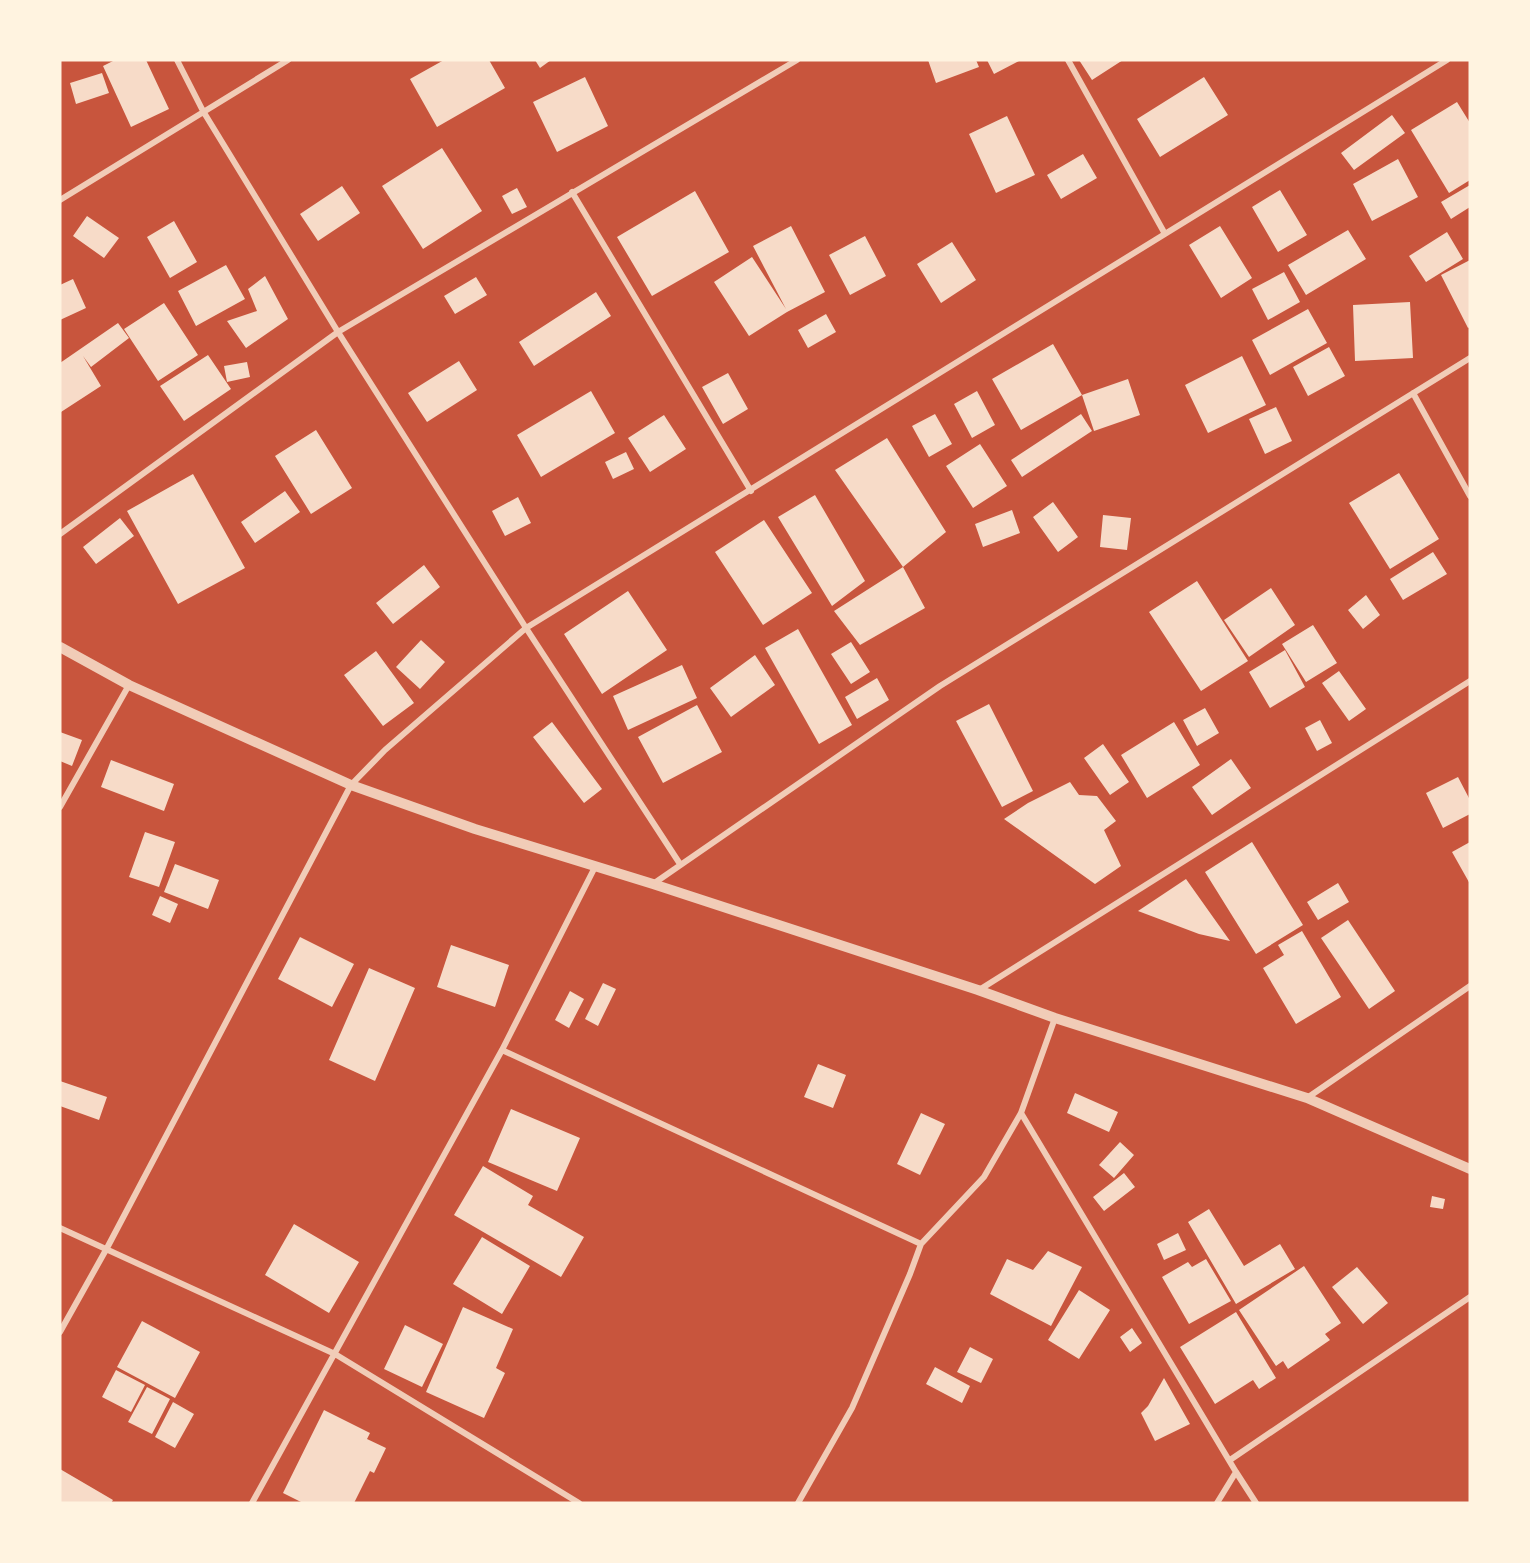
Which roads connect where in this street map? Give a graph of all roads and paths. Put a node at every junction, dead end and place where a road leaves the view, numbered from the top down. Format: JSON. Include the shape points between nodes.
{"nodes":[{"id":1,"x":177,"y":60,"type":"edge"},
{"id":2,"x":288,"y":60,"type":"edge"},
{"id":3,"x":797,"y":60,"type":"edge"},
{"id":4,"x":1068,"y":60,"type":"edge"},
{"id":5,"x":1447,"y":60,"type":"edge"},
{"id":6,"x":203,"y":111,"type":"junction"},
{"id":7,"x":572,"y":192,"type":"junction"},
{"id":8,"x":60,"y":200,"type":"edge"},
{"id":9,"x":1165,"y":234,"type":"junction"},
{"id":10,"x":338,"y":332,"type":"junction"},
{"id":11,"x":1470,"y":358,"type":"edge"},
{"id":12,"x":1413,"y":393,"type":"junction"},
{"id":13,"x":751,"y":491,"type":"junction"},
{"id":14,"x":1470,"y":496,"type":"edge"},
{"id":15,"x":60,"y":534,"type":"edge"},
{"id":16,"x":526,"y":628,"type":"junction"},
{"id":17,"x":60,"y":647,"type":"edge"},
{"id":18,"x":1470,"y":681,"type":"edge"},
{"id":19,"x":129,"y":685,"type":"junction"},
{"id":20,"x":351,"y":785,"type":"junction"},
{"id":21,"x":60,"y":807,"type":"edge"},
{"id":22,"x":680,"y":864,"type":"junction"},
{"id":23,"x":595,"y":867,"type":"junction"},
{"id":24,"x":653,"y":884,"type":"junction"},
{"id":25,"x":1470,"y":986,"type":"edge"},
{"id":26,"x":978,"y":990,"type":"junction"},
{"id":27,"x":1055,"y":1018,"type":"junction"},
{"id":28,"x":501,"y":1050,"type":"junction"},
{"id":29,"x":1306,"y":1098,"type":"junction"},
{"id":30,"x":1021,"y":1113,"type":"junction"},
{"id":31,"x":1470,"y":1169,"type":"edge"},
{"id":32,"x":60,"y":1228,"type":"edge"},
{"id":33,"x":921,"y":1244,"type":"junction"},
{"id":34,"x":107,"y":1248,"type":"junction"},
{"id":35,"x":1470,"y":1298,"type":"edge"},
{"id":36,"x":60,"y":1332,"type":"edge"},
{"id":37,"x":335,"y":1354,"type":"junction"},
{"id":38,"x":1230,"y":1460,"type":"junction"},
{"id":39,"x":1236,"y":1473,"type":"junction"},
{"id":40,"x":252,"y":1503,"type":"edge"},
{"id":41,"x":579,"y":1503,"type":"edge"},
{"id":42,"x":798,"y":1503,"type":"edge"},
{"id":43,"x":1217,"y":1503,"type":"edge"},
{"id":44,"x":1256,"y":1503,"type":"edge"}],
"edges":[{"from":1,"to":6,"type":"street"},
{"from":2,"to":6,"type":"street"},
{"from":3,"to":7,"type":"street"},
{"from":4,"to":9,"type":"street"},
{"from":5,"to":9,"type":"street"},
{"from":6,"to":8,"type":"street"},
{"from":6,"to":10,"type":"street"},
{"from":7,"to":10,"type":"street"},
{"from":7,"to":13,"type":"street"},
{"from":9,"to":13,"type":"street"},
{"from":10,"to":15,"type":"street"},
{"from":10,"to":16,"type":"street"},
{"from":11,"to":12,"type":"street"},
{"from":12,"to":14,"type":"street"},
{"from":12,"to":22,"type":"street","via":[[940,686]]},
{"from":13,"to":16,"type":"street"},
{"from":16,"to":20,"type":"street","via":[[402,735]]},
{"from":16,"to":22,"type":"street"},
{"from":17,"to":19,"type":"street"},
{"from":18,"to":26,"type":"street"},
{"from":19,"to":20,"type":"street"},
{"from":19,"to":21,"type":"street"},
{"from":20,"to":23,"type":"street"},
{"from":20,"to":34,"type":"street"},
{"from":22,"to":24,"type":"street"},
{"from":23,"to":24,"type":"street"},
{"from":23,"to":28,"type":"street"},
{"from":24,"to":26,"type":"street"},
{"from":25,"to":29,"type":"street"},
{"from":26,"to":27,"type":"street"},
{"from":27,"to":29,"type":"street"},
{"from":27,"to":30,"type":"street"},
{"from":28,"to":33,"type":"street"},
{"from":28,"to":37,"type":"street"},
{"from":29,"to":31,"type":"street"},
{"from":30,"to":33,"type":"street","via":[[984,1177]]},
{"from":30,"to":38,"type":"street"},
{"from":32,"to":34,"type":"street"},
{"from":33,"to":42,"type":"street","via":[[852,1408]]},
{"from":34,"to":36,"type":"street"},
{"from":34,"to":37,"type":"street"},
{"from":35,"to":38,"type":"street"},
{"from":37,"to":40,"type":"street"},
{"from":37,"to":41,"type":"street"},
{"from":38,"to":39,"type":"street"},
{"from":39,"to":43,"type":"street"},
{"from":39,"to":44,"type":"street"}]}
